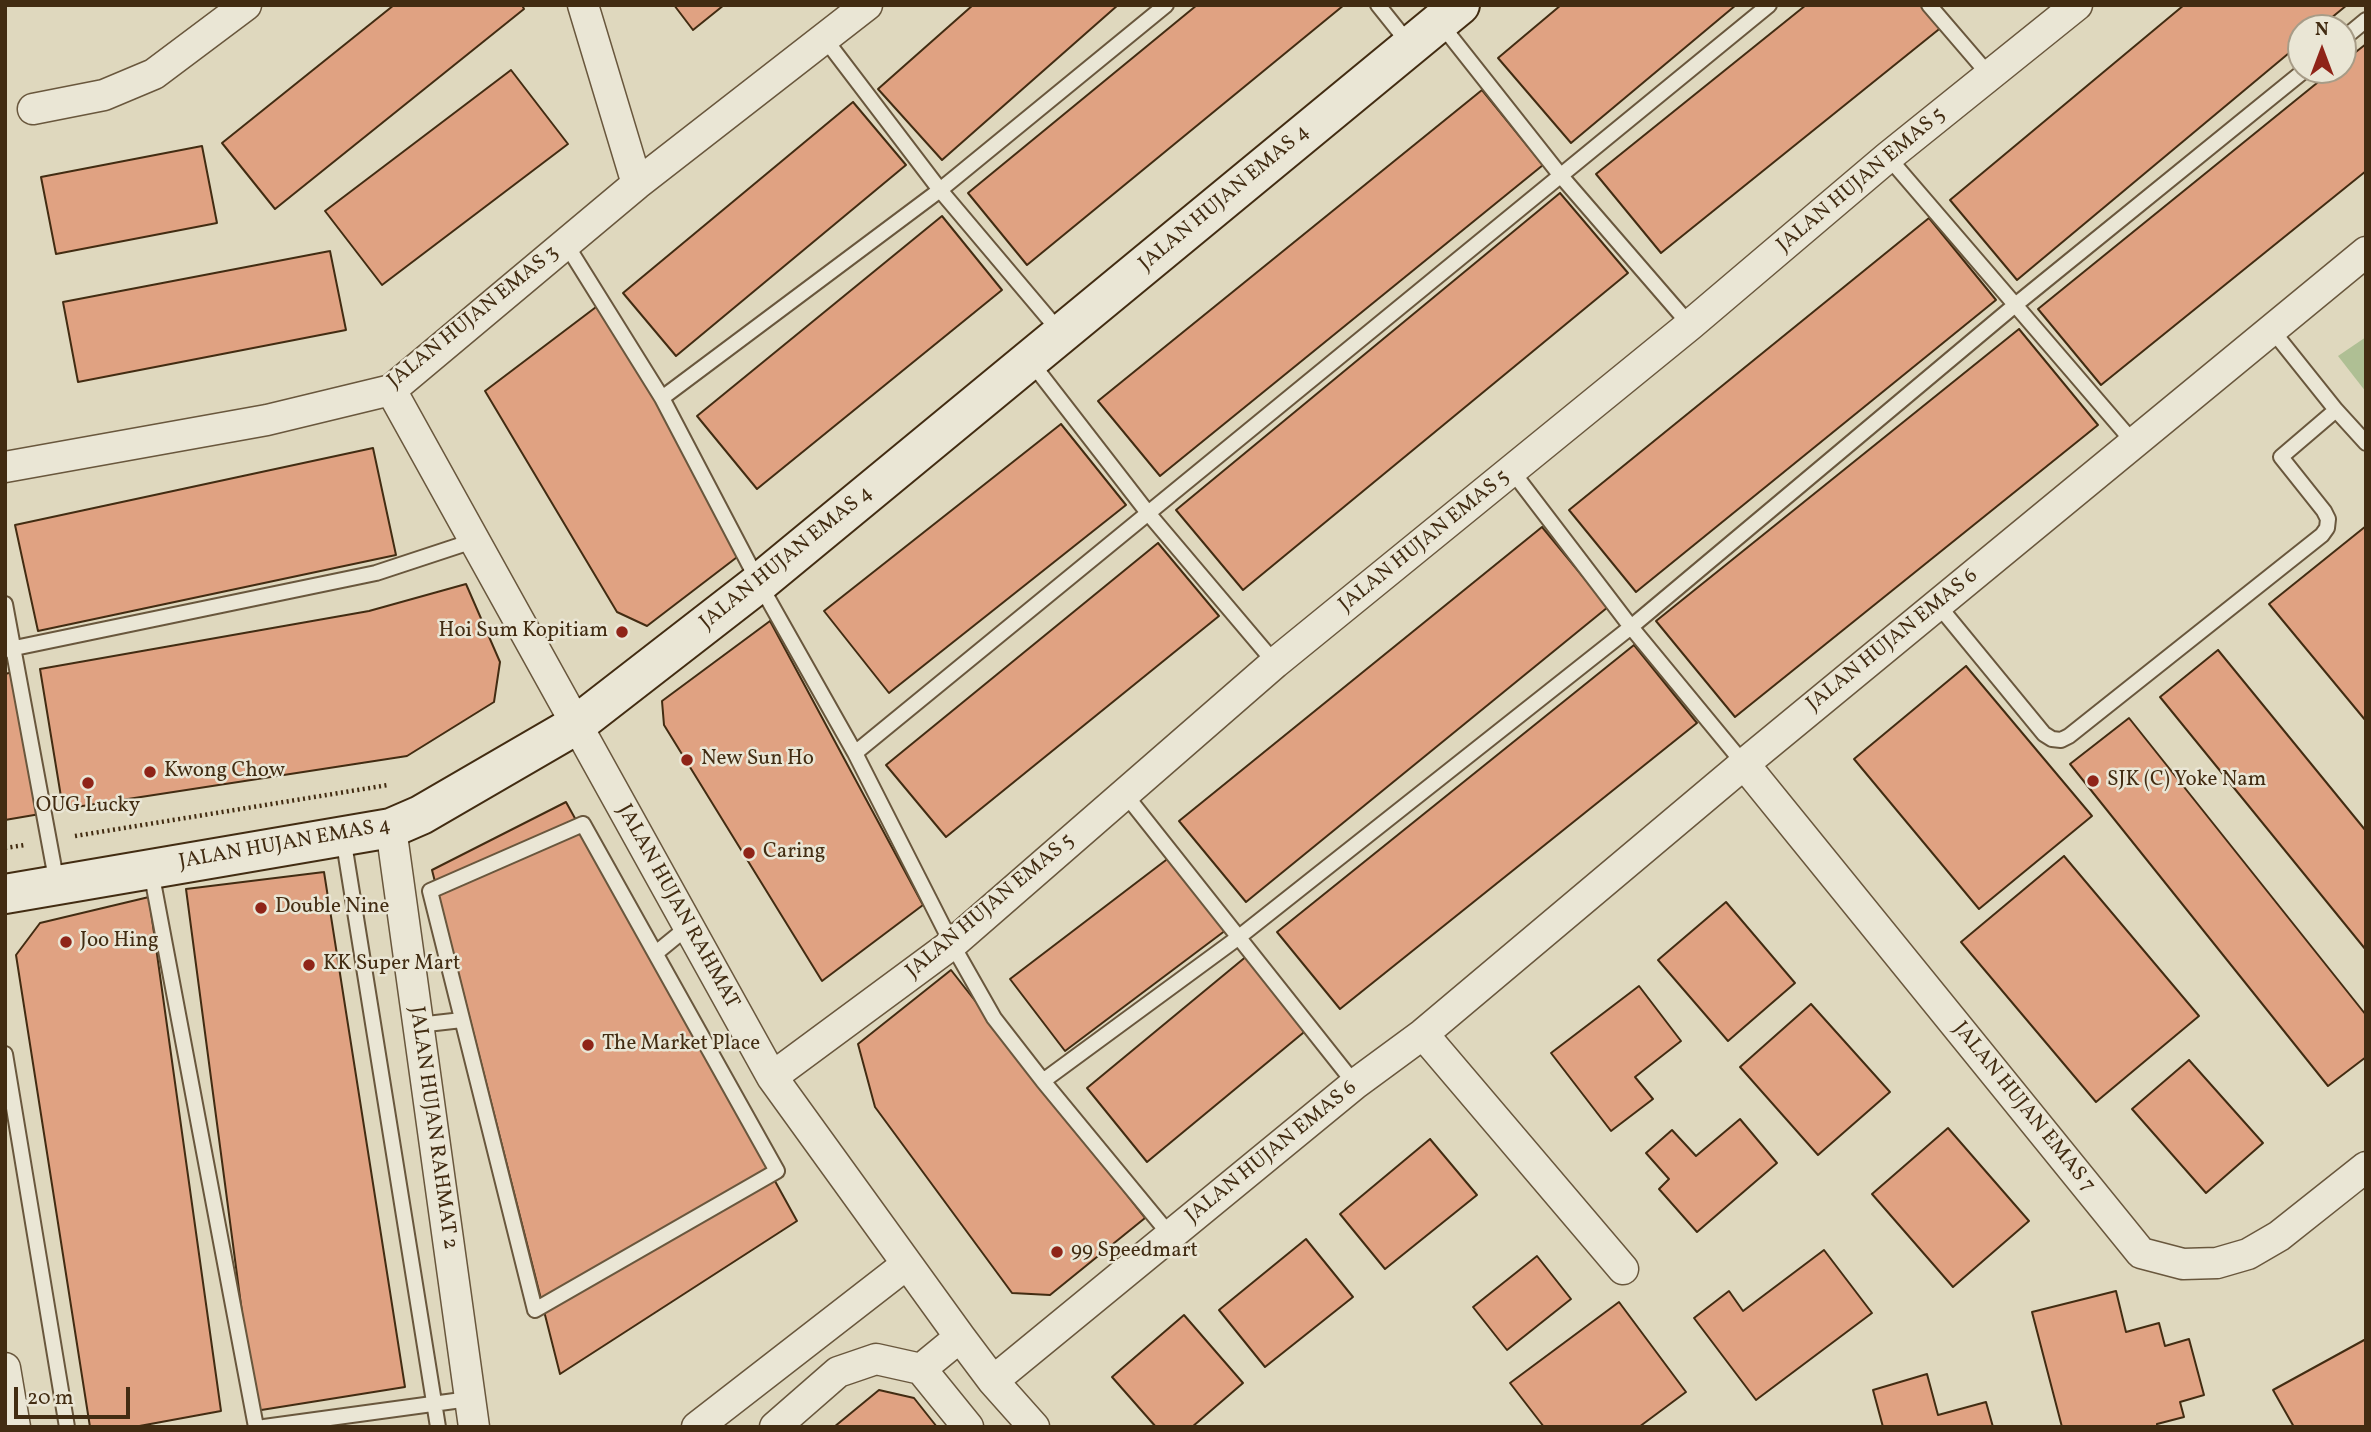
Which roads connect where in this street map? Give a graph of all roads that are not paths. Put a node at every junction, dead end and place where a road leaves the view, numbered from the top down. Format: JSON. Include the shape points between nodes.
{"nodes":[{"id":1,"x":247,"y":5,"type":"edge"},
{"id":2,"x":583,"y":5,"type":"edge"},
{"id":3,"x":867,"y":5,"type":"edge"},
{"id":4,"x":1166,"y":5,"type":"edge"},
{"id":5,"x":1378,"y":5,"type":"edge"},
{"id":6,"x":1769,"y":5,"type":"edge"},
{"id":7,"x":1929,"y":5,"type":"edge"},
{"id":8,"x":2077,"y":5,"type":"edge"},
{"id":9,"x":1437,"y":24,"type":"edge"},
{"id":10,"x":825,"y":39,"type":"junction"},
{"id":11,"x":1990,"y":76,"type":"junction"},
{"id":12,"x":2288,"y":84,"type":"edge"},
{"id":13,"x":33,"y":109,"type":"dead end"},
{"id":14,"x":1888,"y":157,"type":"junction"},
{"id":15,"x":1561,"y":176,"type":"junction"},
{"id":16,"x":637,"y":184,"type":"junction"},
{"id":17,"x":940,"y":190,"type":"junction"},
{"id":18,"x":566,"y":244,"type":"junction"},
{"id":19,"x":2366,"y":252,"type":"edge"},
{"id":20,"x":2014,"y":306,"type":"junction"},
{"id":21,"x":1690,"y":325,"type":"junction"},
{"id":22,"x":2272,"y":330,"type":"junction"},
{"id":23,"x":1062,"y":334,"type":"junction"},
{"id":24,"x":1031,"y":362,"type":"junction"},
{"id":25,"x":391,"y":390,"type":"junction"},
{"id":26,"x":662,"y":398,"type":"junction"},
{"id":27,"x":2336,"y":410,"type":"junction"},
{"id":28,"x":2134,"y":443,"type":"junction"},
{"id":29,"x":2366,"y":443,"type":"edge"},
{"id":30,"x":5,"y":467,"type":"edge"},
{"id":31,"x":1512,"y":471,"type":"junction"},
{"id":32,"x":1148,"y":513,"type":"junction"},
{"id":33,"x":473,"y":541,"type":"junction"},
{"id":34,"x":760,"y":583,"type":"junction"},
{"id":35,"x":5,"y":604,"type":"edge"},
{"id":36,"x":1938,"y":605,"type":"junction"},
{"id":37,"x":1632,"y":626,"type":"junction"},
{"id":38,"x":9,"y":650,"type":"edge"},
{"id":39,"x":1276,"y":663,"type":"junction"},
{"id":40,"x":576,"y":725,"type":"junction"},
{"id":41,"x":855,"y":753,"type":"junction"},
{"id":42,"x":1744,"y":764,"type":"junction"},
{"id":43,"x":1125,"y":794,"type":"junction"},
{"id":44,"x":391,"y":828,"type":"junction"},
{"id":45,"x":343,"y":837,"type":"junction"},
{"id":46,"x":151,"y":869,"type":"junction"},
{"id":47,"x":57,"y":885,"type":"junction"},
{"id":48,"x":5,"y":894,"type":"edge"},
{"id":49,"x":689,"y":926,"type":"junction"},
{"id":50,"x":1239,"y":937,"type":"junction"},
{"id":51,"x":951,"y":944,"type":"junction"},
{"id":52,"x":656,"y":953,"type":"junction"},
{"id":53,"x":462,"y":1020,"type":"junction"},
{"id":54,"x":418,"y":1025,"type":"junction"},
{"id":55,"x":1423,"y":1034,"type":"junction"},
{"id":56,"x":5,"y":1054,"type":"edge"},
{"id":57,"x":772,"y":1077,"type":"junction"},
{"id":58,"x":1043,"y":1081,"type":"junction"},
{"id":59,"x":1355,"y":1084,"type":"junction"},
{"id":60,"x":2366,"y":1167,"type":"edge"},
{"id":61,"x":1171,"y":1235,"type":"junction"},
{"id":62,"x":907,"y":1264,"type":"junction"},
{"id":63,"x":1623,"y":1269,"type":"dead end"},
{"id":64,"x":960,"y":1337,"type":"junction"},
{"id":65,"x":5,"y":1368,"type":"edge"},
{"id":66,"x":921,"y":1368,"type":"junction"},
{"id":67,"x":993,"y":1381,"type":"junction"},
{"id":68,"x":435,"y":1404,"type":"junction"},
{"id":69,"x":472,"y":1413,"type":"edge"},
{"id":70,"x":15,"y":1427,"type":"edge"},
{"id":71,"x":67,"y":1427,"type":"edge"},
{"id":72,"x":256,"y":1427,"type":"edge"},
{"id":73,"x":264,"y":1427,"type":"edge"},
{"id":74,"x":438,"y":1427,"type":"edge"},
{"id":75,"x":697,"y":1427,"type":"edge"},
{"id":76,"x":775,"y":1427,"type":"edge"},
{"id":77,"x":968,"y":1427,"type":"edge"},
{"id":78,"x":1034,"y":1427,"type":"edge"}],
"edges":[{"from":1,"to":13,"type":"street","via":[[154,74],[104,95]]},
{"from":2,"to":16,"type":"street"},
{"from":3,"to":10,"type":"street","name":"JALAN HUJAN EMAS 3"},
{"from":4,"to":17,"type":"lane"},
{"from":5,"to":9,"type":"lane"},
{"from":6,"to":15,"type":"lane"},
{"from":7,"to":11,"type":"lane"},
{"from":8,"to":11,"type":"street","name":"JALAN HUJAN EMAS 5"},
{"from":9,"to":15,"type":"lane"},
{"from":9,"to":23,"type":"street","name":"JALAN HUJAN EMAS 4"},
{"from":10,"to":16,"type":"street","name":"JALAN HUJAN EMAS 3"},
{"from":10,"to":17,"type":"lane"},
{"from":11,"to":14,"type":"street","name":"JALAN HUJAN EMAS 5"},
{"from":12,"to":20,"type":"lane"},
{"from":14,"to":20,"type":"lane"},
{"from":14,"to":21,"type":"street","name":"JALAN HUJAN EMAS 5"},
{"from":15,"to":21,"type":"lane"},
{"from":15,"to":32,"type":"lane"},
{"from":16,"to":18,"type":"street","name":"JALAN HUJAN EMAS 3"},
{"from":17,"to":23,"type":"lane"},
{"from":17,"to":26,"type":"lane"},
{"from":18,"to":25,"type":"street","name":"JALAN HUJAN EMAS 3"},
{"from":18,"to":26,"type":"lane"},
{"from":19,"to":22,"type":"street","name":"JALAN HUJAN EMAS 6"},
{"from":20,"to":28,"type":"lane"},
{"from":20,"to":37,"type":"lane"},
{"from":21,"to":31,"type":"street","name":"JALAN HUJAN EMAS 5"},
{"from":22,"to":27,"type":"lane"},
{"from":22,"to":28,"type":"street","name":"JALAN HUJAN EMAS 6"},
{"from":23,"to":24,"type":"street","name":"JALAN HUJAN EMAS 4"},
{"from":24,"to":32,"type":"lane"},
{"from":24,"to":34,"type":"street","name":"JALAN HUJAN EMAS 4"},
{"from":25,"to":30,"type":"street","name":"JALAN HUJAN EMAS 3","via":[[267,420]]},
{"from":25,"to":33,"type":"street","name":"JALAN HUJAN RAHMAT"},
{"from":26,"to":34,"type":"lane"},
{"from":27,"to":29,"type":"lane"},
{"from":27,"to":36,"type":"lane","via":[[2281,457],[2324,511],[2328,520],[2322,536],[2061,740],[2045,733]]},
{"from":28,"to":36,"type":"street","name":"JALAN HUJAN EMAS 6"},
{"from":31,"to":37,"type":"lane"},
{"from":31,"to":39,"type":"street","name":"JALAN HUJAN EMAS 5"},
{"from":32,"to":39,"type":"lane"},
{"from":32,"to":41,"type":"lane"},
{"from":33,"to":38,"type":"lane","via":[[376,573]]},
{"from":33,"to":40,"type":"street","name":"JALAN HUJAN RAHMAT"},
{"from":34,"to":40,"type":"street","name":"JALAN HUJAN EMAS 4"},
{"from":34,"to":41,"type":"lane"},
{"from":35,"to":38,"type":"lane"},
{"from":36,"to":42,"type":"street","name":"JALAN HUJAN EMAS 6"},
{"from":37,"to":42,"type":"lane"},
{"from":37,"to":50,"type":"lane"},
{"from":38,"to":47,"type":"lane"},
{"from":39,"to":43,"type":"street","name":"JALAN HUJAN EMAS 5"},
{"from":40,"to":44,"type":"street","name":"JALAN HUJAN EMAS 4"},
{"from":40,"to":49,"type":"street","name":"JALAN HUJAN RAHMAT"},
{"from":41,"to":51,"type":"lane"},
{"from":42,"to":55,"type":"street","name":"JALAN HUJAN EMAS 6"},
{"from":42,"to":60,"type":"street","name":"JALAN HUJAN EMAS 7","via":[[2141,1253],[2183,1264],[2217,1263],[2248,1254],[2279,1236]]},
{"from":43,"to":50,"type":"lane"},
{"from":43,"to":51,"type":"street","name":"JALAN HUJAN EMAS 5"},
{"from":44,"to":45,"type":"street","name":"JALAN HUJAN EMAS 4"},
{"from":44,"to":54,"type":"street","name":"JALAN HUJAN RAHMAT 2"},
{"from":45,"to":46,"type":"street","name":"JALAN HUJAN EMAS 4"},
{"from":45,"to":68,"type":"lane"},
{"from":46,"to":47,"type":"street","name":"JALAN HUJAN EMAS 4"},
{"from":46,"to":72,"type":"lane"},
{"from":47,"to":48,"type":"street","name":"JALAN HUJAN EMAS 4"},
{"from":49,"to":52,"type":"lane"},
{"from":49,"to":57,"type":"street","name":"JALAN HUJAN RAHMAT"},
{"from":50,"to":58,"type":"lane"},
{"from":50,"to":59,"type":"lane"},
{"from":51,"to":57,"type":"street","name":"JALAN HUJAN EMAS 5"},
{"from":51,"to":58,"type":"lane","via":[[994,1018]]},
{"from":52,"to":53,"type":"lane","via":[[583,824],[430,891]]},
{"from":52,"to":53,"type":"lane","via":[[777,1171],[535,1310]]},
{"from":53,"to":54,"type":"lane"},
{"from":54,"to":69,"type":"street","name":"JALAN HUJAN RAHMAT 2"},
{"from":55,"to":59,"type":"street","name":"JALAN HUJAN EMAS 6"},
{"from":55,"to":63,"type":"street"},
{"from":56,"to":71,"type":"lane"},
{"from":57,"to":62,"type":"street","name":"JALAN HUJAN RAHMAT"},
{"from":58,"to":61,"type":"lane"},
{"from":59,"to":61,"type":"street","name":"JALAN HUJAN EMAS 6"},
{"from":61,"to":67,"type":"street","name":"JALAN HUJAN EMAS 6"},
{"from":62,"to":64,"type":"street","name":"JALAN HUJAN RAHMAT"},
{"from":62,"to":75,"type":"street"},
{"from":64,"to":66,"type":"street"},
{"from":64,"to":67,"type":"street","name":"JALAN HUJAN RAHMAT"},
{"from":65,"to":70,"type":"street"},
{"from":66,"to":76,"type":"street","via":[[876,1359],[838,1372]]},
{"from":66,"to":77,"type":"street"},
{"from":67,"to":78,"type":"street","name":"JALAN HUJAN RAHMAT"},
{"from":68,"to":69,"type":"lane"},
{"from":68,"to":73,"type":"lane"},
{"from":68,"to":74,"type":"lane"}]}
